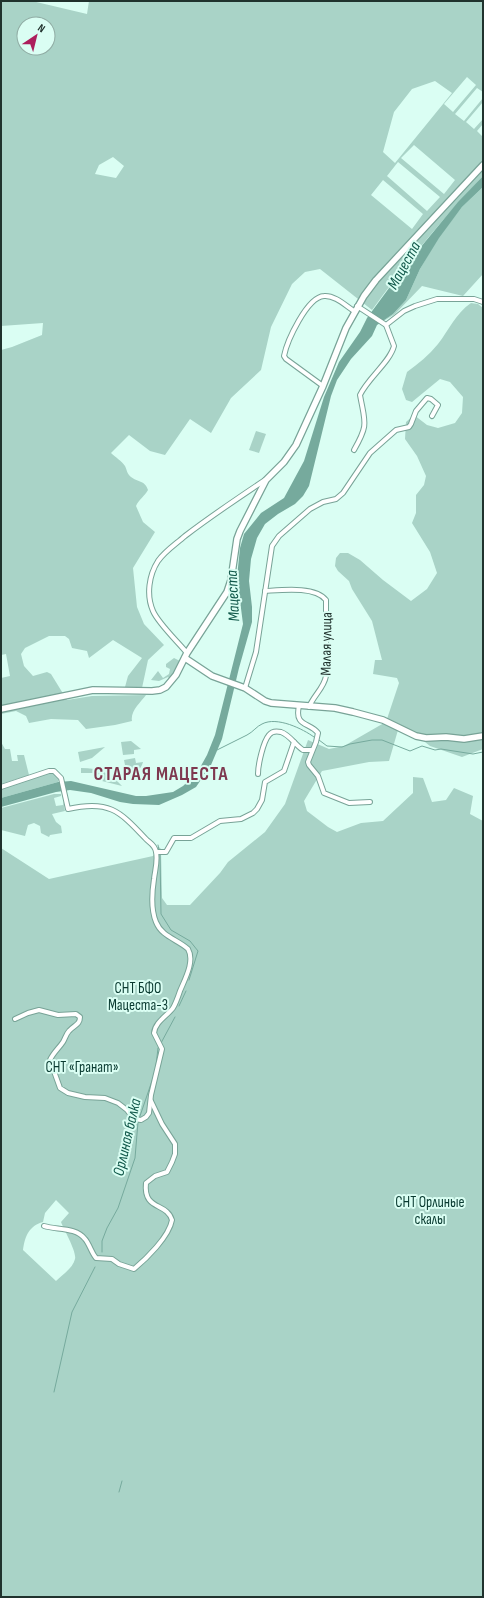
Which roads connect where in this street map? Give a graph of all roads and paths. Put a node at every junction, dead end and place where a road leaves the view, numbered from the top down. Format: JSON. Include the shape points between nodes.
{"nodes":[{"id":1,"x":483,"y":165,"type":"edge"},
{"id":2,"x":483,"y":302,"type":"edge"},
{"id":3,"x":356,"y":309,"type":"junction"},
{"id":4,"x":385,"y":324,"type":"junction"},
{"id":5,"x":323,"y":386,"type":"junction"},
{"id":6,"x":432,"y":416,"type":"dead end"},
{"id":7,"x":354,"y":450,"type":"dead end"},
{"id":8,"x":266,"y":480,"type":"junction"},
{"id":9,"x":265,"y":591,"type":"junction"},
{"id":10,"x":186,"y":656,"type":"junction"},
{"id":11,"x":245,"y":688,"type":"junction"},
{"id":12,"x":299,"y":706,"type":"junction"},
{"id":13,"x":309,"y":707,"type":"junction"},
{"id":14,"x":1,"y":709,"type":"edge"},
{"id":15,"x":483,"y":736,"type":"edge"},
{"id":16,"x":294,"y":742,"type":"junction"},
{"id":17,"x":312,"y":750,"type":"junction"},
{"id":18,"x":258,"y":774,"type":"dead end"},
{"id":19,"x":1,"y":786,"type":"edge"},
{"id":20,"x":370,"y":802,"type":"dead end"},
{"id":21,"x":156,"y":852,"type":"junction"},
{"id":22,"x":15,"y":1019,"type":"dead end"},
{"id":23,"x":150,"y":1101,"type":"junction"},
{"id":24,"x":44,"y":1226,"type":"dead end"}],
"edges":[{"from":1,"to":3,"type":"main road","via":[[376,280]]},
{"from":2,"to":4,"type":"street","via":[[474,299],[441,298],[404,311]]},
{"from":3,"to":4,"type":"street"},
{"from":3,"to":5,"type":"main road","via":[[341,338]]},
{"from":3,"to":5,"type":"street","via":[[332,297],[318,298],[306,309],[289,342],[284,356],[286,359]]},
{"from":4,"to":7,"type":"street","via":[[394,346],[360,395],[365,429]]},
{"from":5,"to":8,"type":"main road","via":[[290,454]]},
{"from":6,"to":9,"type":"street","via":[[438,405],[427,398],[416,411],[411,424],[394,432],[370,453],[343,493],[336,499],[322,502],[310,509],[275,540]]},
{"from":8,"to":10,"type":"main road","via":[[238,536],[227,592]]},
{"from":8,"to":10,"type":"street","via":[[212,516],[172,547],[155,567],[150,582],[152,610]]},
{"from":9,"to":11,"type":"street","via":[[256,652]]},
{"from":9,"to":13,"type":"street","name":"Малая улица","via":[[306,590],[319,594],[326,600],[326,676],[323,687]]},
{"from":10,"to":11,"type":"main road","via":[[220,679]]},
{"from":10,"to":14,"type":"main road","via":[[173,679],[160,690],[93,690]]},
{"from":11,"to":12,"type":"main road","via":[[268,703]]},
{"from":12,"to":13,"type":"main road"},
{"from":12,"to":17,"type":"street","via":[[300,720],[317,732],[318,736]]},
{"from":13,"to":15,"type":"main road","via":[[335,708],[367,715],[426,738],[464,739]]},
{"from":16,"to":17,"type":"street","via":[[303,750]]},
{"from":16,"to":18,"type":"street","via":[[280,732],[270,734],[258,766]]},
{"from":16,"to":21,"type":"street","via":[[284,769],[265,782],[262,800],[253,813],[241,819],[220,821],[191,838],[174,838],[166,852]]},
{"from":17,"to":20,"type":"street","via":[[308,759],[309,765],[318,776],[324,793],[354,804]]},
{"from":19,"to":21,"type":"street","via":[[54,771],[61,779],[68,809],[92,805],[111,809],[132,823],[153,845]]},
{"from":21,"to":23,"type":"street","via":[[154,915],[161,930],[188,949],[191,958],[173,1008],[154,1030],[162,1049]]},
{"from":22,"to":23,"type":"street","via":[[39,1010],[76,1014],[80,1021],[70,1030],[50,1060],[60,1088],[85,1097],[105,1098],[124,1107],[134,1119],[141,1120],[147,1115]]},
{"from":23,"to":24,"type":"street","via":[[176,1148],[167,1172],[155,1176],[146,1183],[145,1192],[148,1199],[172,1220],[166,1235],[151,1253],[134,1270],[112,1259],[96,1258],[90,1245],[78,1232]]}]}
